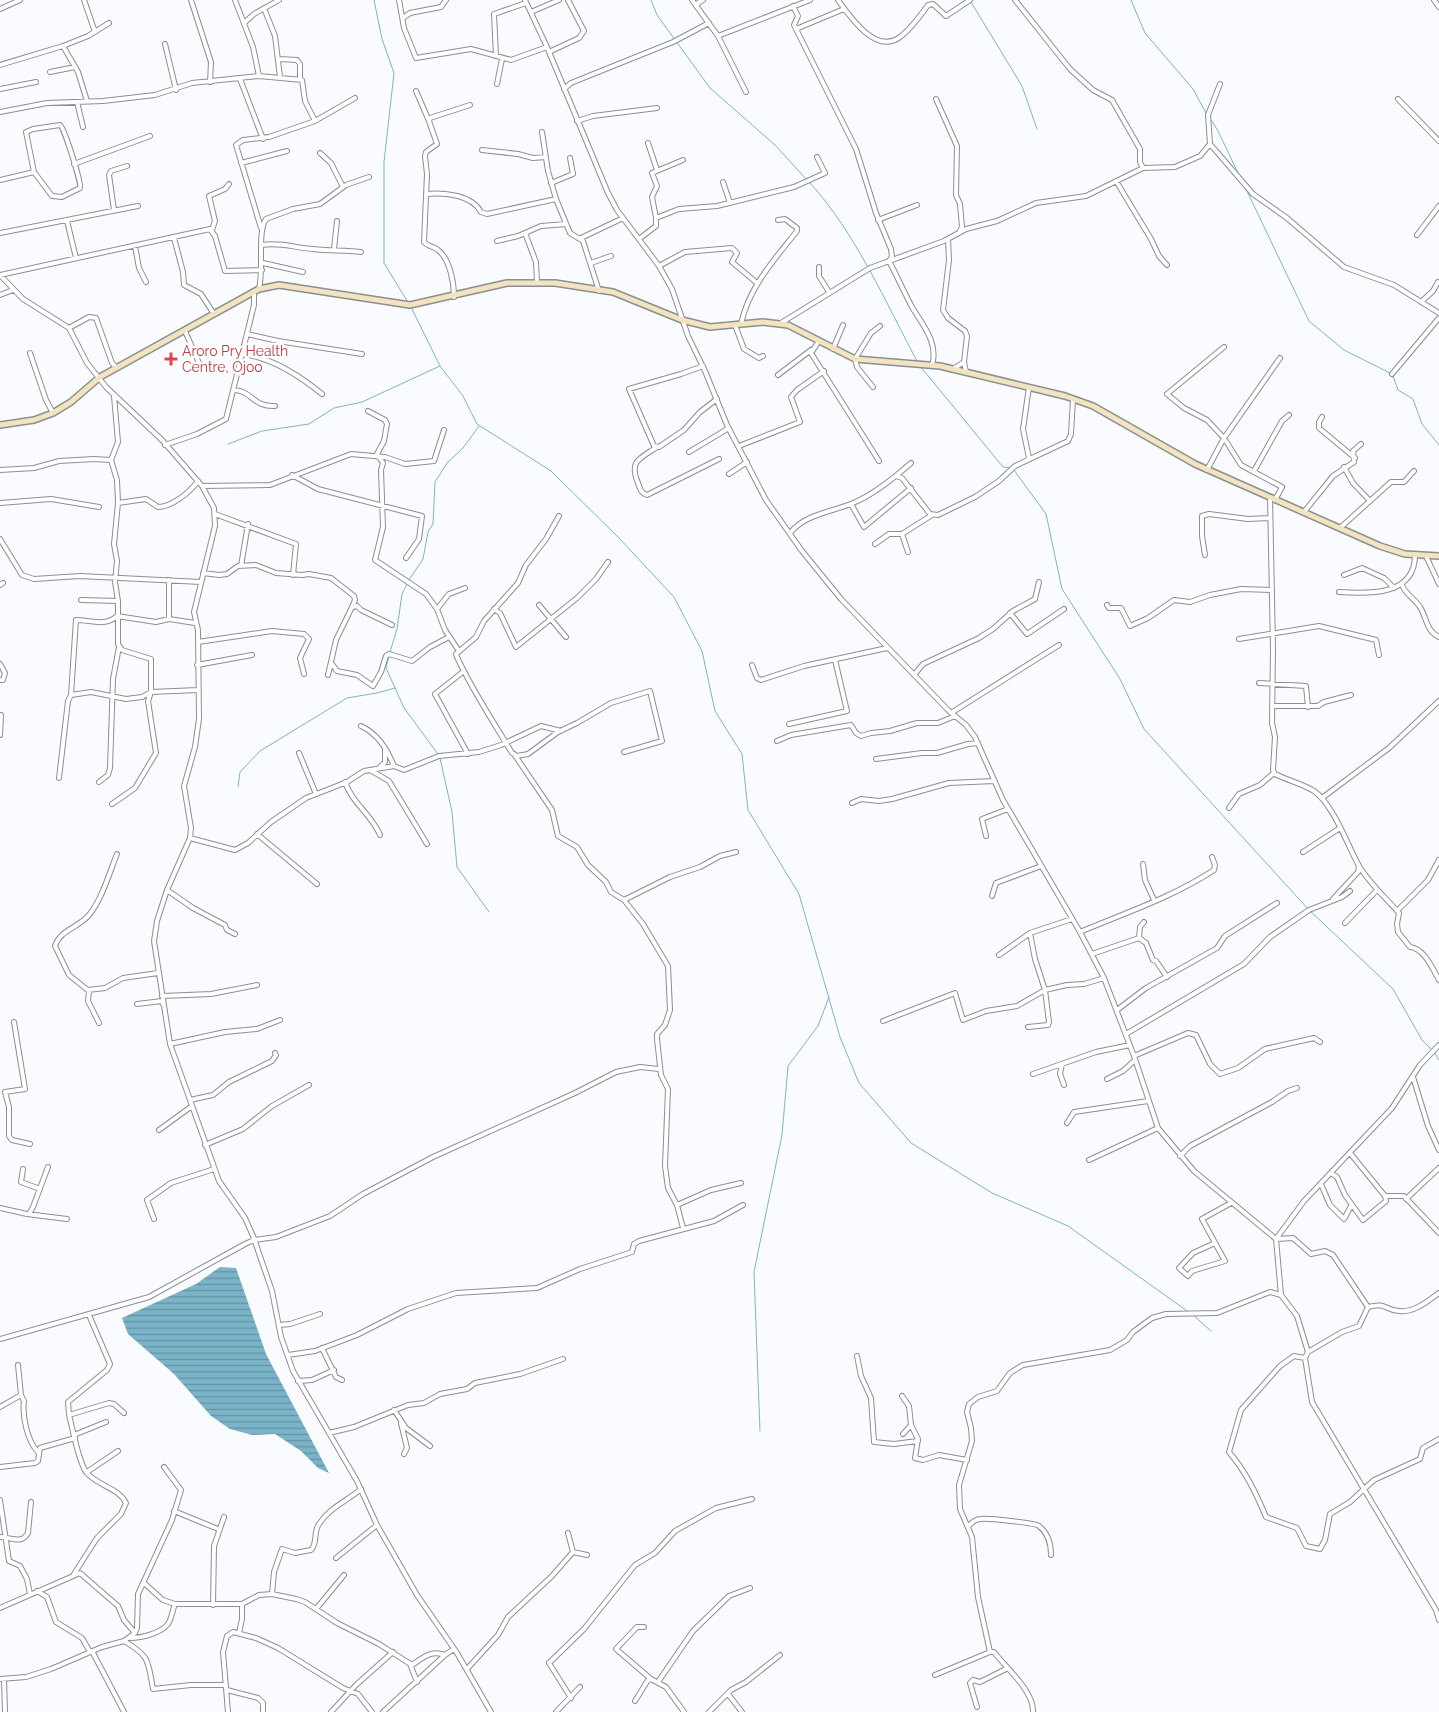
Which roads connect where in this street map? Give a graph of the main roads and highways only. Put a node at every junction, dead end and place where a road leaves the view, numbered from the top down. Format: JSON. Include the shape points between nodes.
{"nodes":[{"id":1,"x":0,"y":425,"type":"edge"},
{"id":2,"x":1439,"y":556,"type":"edge"}],
"edges":[{"from":1,"to":2,"type":"main road","via":[[34,420],[53,413],[100,377],[256,290],[279,285],[400,305],[454,297],[507,283],[537,282],[599,290],[631,298],[682,320],[710,327],[781,323],[855,359],[932,364],[1073,399],[1118,419],[1207,470],[1272,499],[1396,551]]}]}
